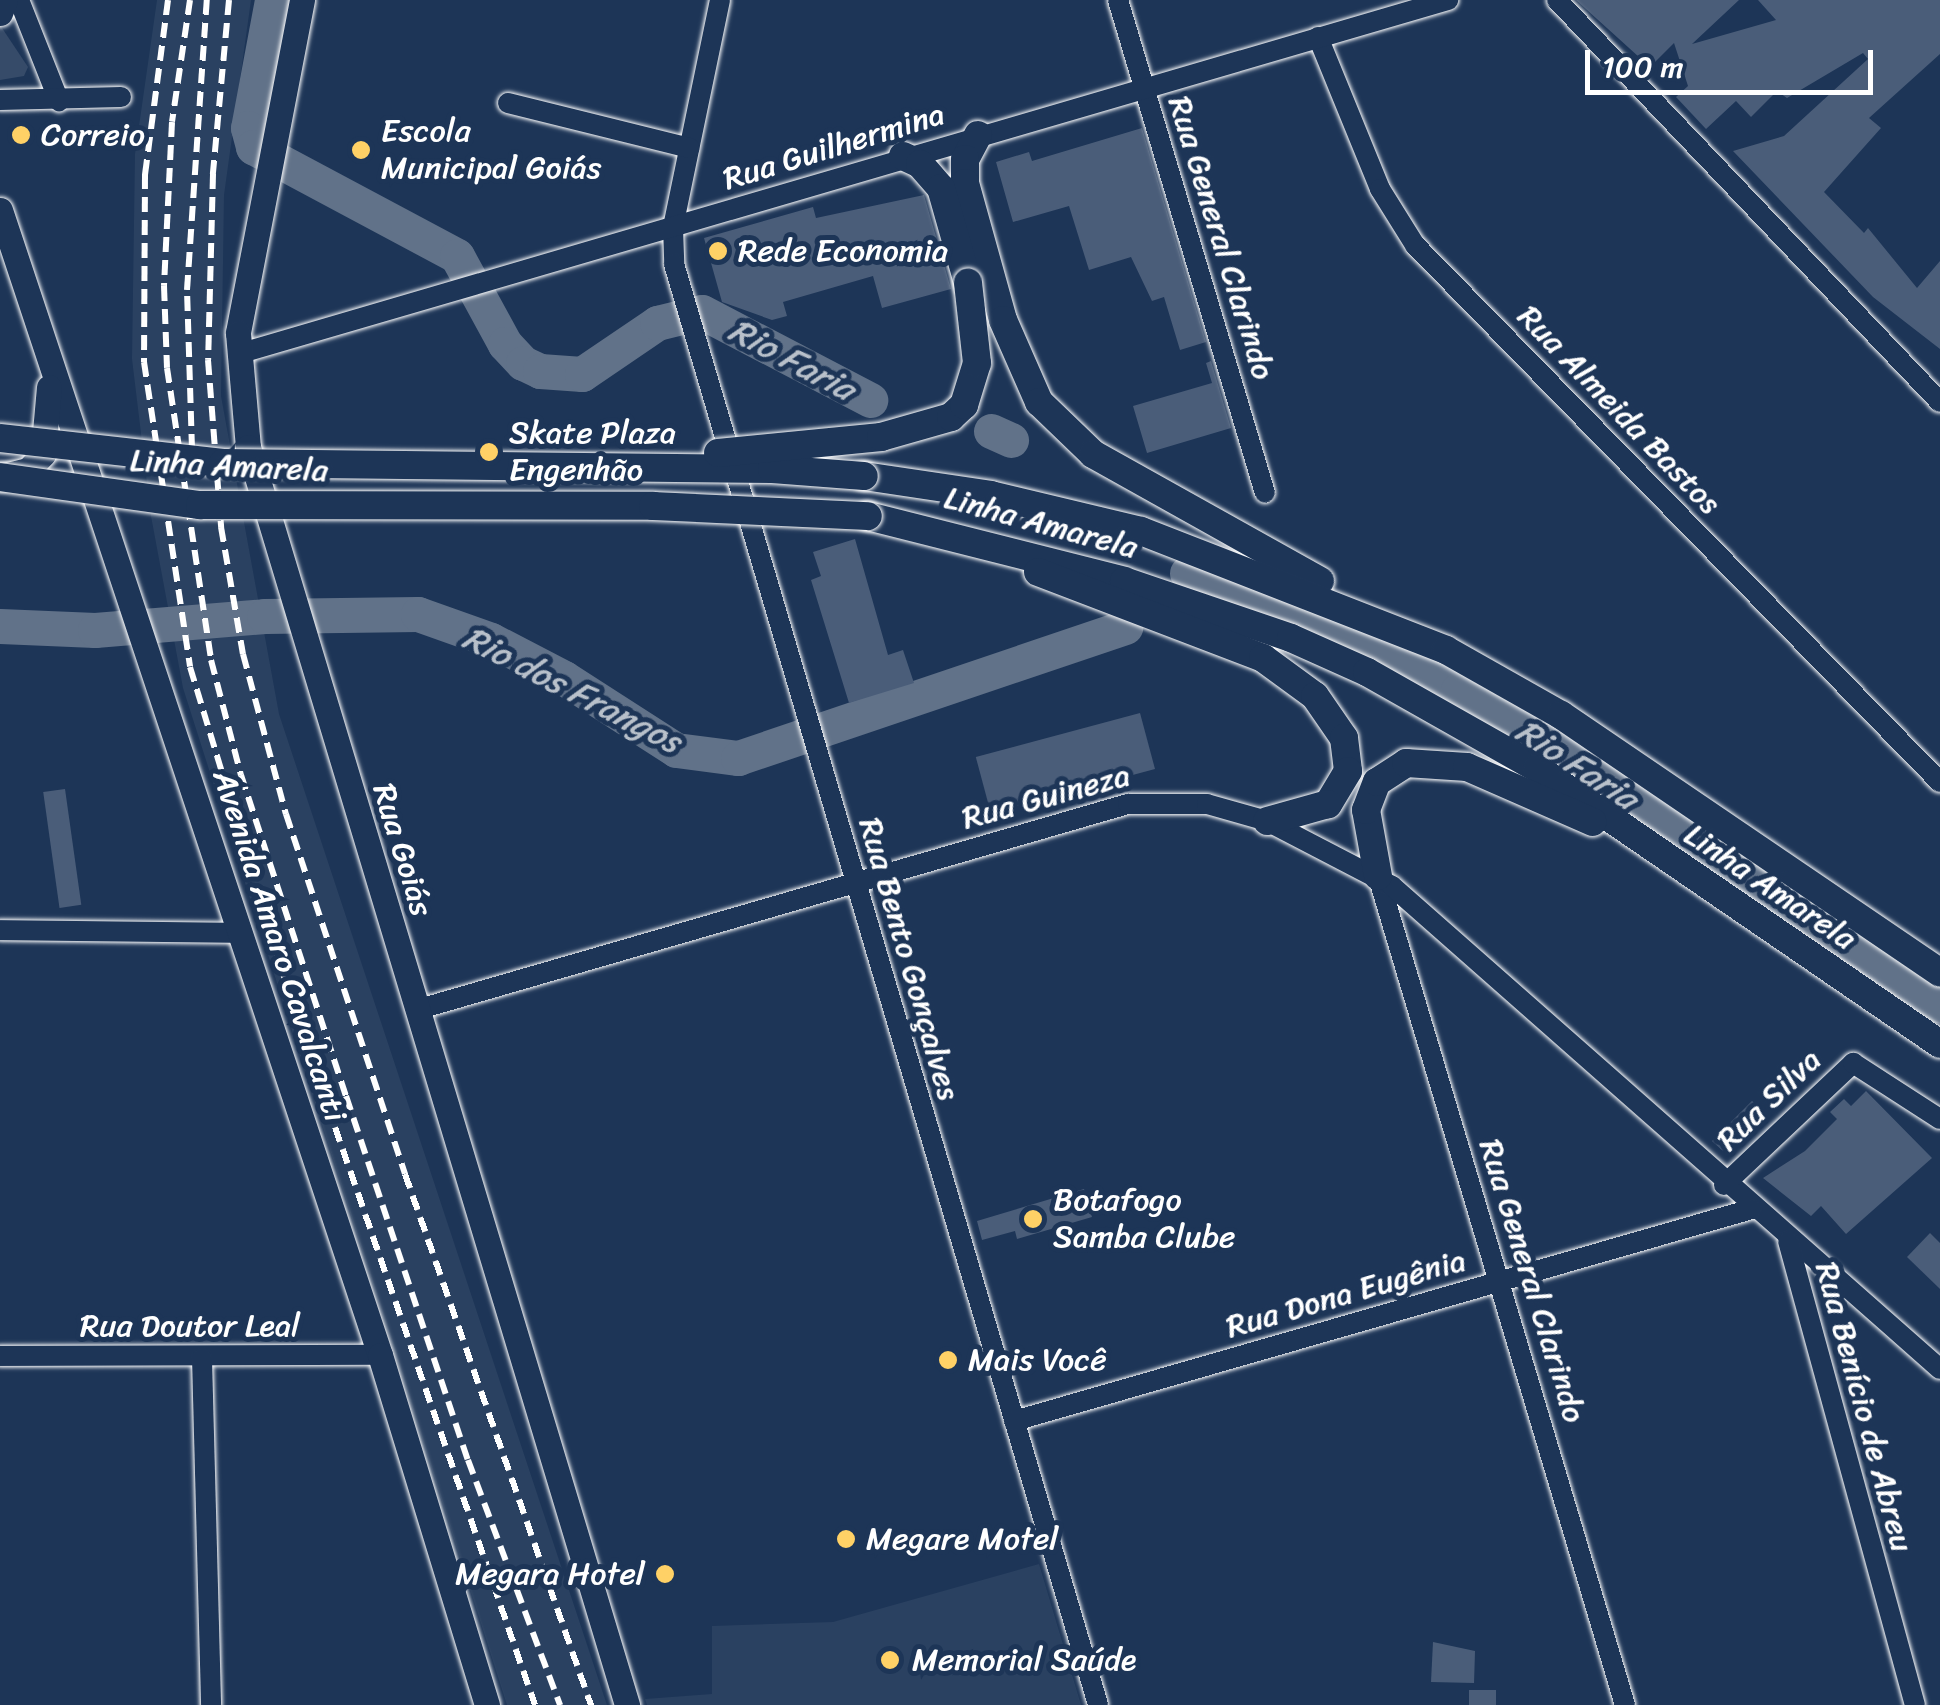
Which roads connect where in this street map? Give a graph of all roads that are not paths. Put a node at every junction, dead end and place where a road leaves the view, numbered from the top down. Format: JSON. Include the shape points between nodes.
{"nodes":[{"id":1,"x":5,"y":0,"type":"edge"},
{"id":2,"x":19,"y":0,"type":"edge"},
{"id":3,"x":302,"y":0,"type":"edge"},
{"id":4,"x":720,"y":0,"type":"edge"},
{"id":5,"x":1118,"y":0,"type":"edge"},
{"id":6,"x":1448,"y":0,"type":"edge"},
{"id":7,"x":1557,"y":0,"type":"edge"},
{"id":8,"x":0,"y":13,"type":"edge"},
{"id":9,"x":1318,"y":37,"type":"junction"},
{"id":10,"x":1145,"y":87,"type":"junction"},
{"id":11,"x":121,"y":96,"type":"dead end"},
{"id":12,"x":0,"y":100,"type":"edge"},
{"id":13,"x":59,"y":101,"type":"junction"},
{"id":14,"x":508,"y":103,"type":"dead end"},
{"id":15,"x":978,"y":135,"type":"junction"},
{"id":16,"x":690,"y":148,"type":"junction"},
{"id":17,"x":903,"y":156,"type":"junction"},
{"id":18,"x":0,"y":210,"type":"edge"},
{"id":19,"x":673,"y":227,"type":"junction"},
{"id":20,"x":238,"y":354,"type":"junction"},
{"id":21,"x":46,"y":357,"type":"junction"},
{"id":22,"x":1940,"y":402,"type":"edge"},
{"id":23,"x":0,"y":438,"type":"edge"},
{"id":24,"x":658,"y":468,"type":"junction"},
{"id":25,"x":28,"y":470,"type":"junction"},
{"id":26,"x":0,"y":477,"type":"edge"},
{"id":27,"x":1265,"y":493,"type":"dead end"},
{"id":28,"x":968,"y":541,"type":"junction"},
{"id":29,"x":1365,"y":616,"type":"junction"},
{"id":30,"x":138,"y":626,"type":"junction"},
{"id":31,"x":1940,"y":782,"type":"edge"},
{"id":32,"x":1267,"y":821,"type":"junction"},
{"id":33,"x":1627,"y":833,"type":"junction"},
{"id":34,"x":1378,"y":876,"type":"junction"},
{"id":35,"x":854,"y":881,"type":"junction"},
{"id":36,"x":0,"y":930,"type":"edge"},
{"id":37,"x":240,"y":933,"type":"junction"},
{"id":38,"x":1940,"y":973,"type":"edge"},
{"id":39,"x":416,"y":1010,"type":"junction"},
{"id":40,"x":1940,"y":1044,"type":"edge"},
{"id":41,"x":1940,"y":1119,"type":"edge"},
{"id":42,"x":1724,"y":1185,"type":"junction"},
{"id":43,"x":1752,"y":1209,"type":"junction"},
{"id":44,"x":1788,"y":1241,"type":"junction"},
{"id":45,"x":1502,"y":1280,"type":"junction"},
{"id":46,"x":380,"y":1355,"type":"junction"},
{"id":47,"x":0,"y":1356,"type":"edge"},
{"id":48,"x":202,"y":1358,"type":"junction"},
{"id":49,"x":1940,"y":1369,"type":"edge"},
{"id":50,"x":1014,"y":1421,"type":"junction"},
{"id":51,"x":211,"y":1705,"type":"edge"},
{"id":52,"x":487,"y":1705,"type":"edge"},
{"id":53,"x":627,"y":1705,"type":"edge"},
{"id":54,"x":1098,"y":1705,"type":"edge"},
{"id":55,"x":1624,"y":1705,"type":"edge"},
{"id":56,"x":1916,"y":1705,"type":"edge"}],
"edges":[{"from":1,"to":8,"type":"main road"},
{"from":2,"to":13,"type":"street"},
{"from":3,"to":20,"type":"main road","name":"Rua Goiás"},
{"from":4,"to":16,"type":"street"},
{"from":5,"to":10,"type":"street","name":"Rua General Clarindo"},
{"from":6,"to":9,"type":"street","name":"Rua Guilhermina"},
{"from":7,"to":22,"type":"street"},
{"from":9,"to":10,"type":"street","name":"Rua Guilhermina"},
{"from":9,"to":31,"type":"street","name":"Rua Almeida Bastos","via":[[1380,190],[1406,234]]},
{"from":10,"to":15,"type":"street","name":"Rua Guilhermina"},
{"from":10,"to":27,"type":"street","name":"Rua General Clarindo"},
{"from":11,"to":13,"type":"street"},
{"from":12,"to":13,"type":"street"},
{"from":14,"to":16,"type":"street"},
{"from":15,"to":17,"type":"street","name":"Rua Guilhermina"},
{"from":15,"to":29,"type":"highway","via":[[965,159],[966,183],[1003,320],[1040,402],[1093,454],[1308,574]]},
{"from":16,"to":19,"type":"street"},
{"from":17,"to":19,"type":"street","name":"Rua Guilhermina"},
{"from":17,"to":24,"type":"highway","bridge":true,"via":[[941,188],[968,282],[977,363],[964,405],[951,417],[881,437],[707,455]]},
{"from":18,"to":21,"type":"main road","name":"Avenida Amaro Cavalcanti"},
{"from":19,"to":20,"type":"street","name":"Rua Guilhermina"},
{"from":19,"to":35,"type":"street","name":"Rua Bento Gonçalves","via":[[682,291]]},
{"from":20,"to":39,"type":"main road","name":"Rua Goiás","via":[[248,447]]},
{"from":21,"to":25,"type":"main road","via":[[48,440]]},
{"from":21,"to":30,"type":"main road","name":"Avenida Amaro Cavalcanti"},
{"from":23,"to":24,"type":"highway","name":"Linha Amarela","bridge":true,"via":[[224,463]]},
{"from":24,"to":29,"type":"highway","name":"Linha Amarela","bridge":true,"via":[[864,476],[991,494],[1105,521]]},
{"from":25,"to":26,"type":"main road"},
{"from":25,"to":30,"type":"main road","via":[[61,488],[80,509]]},
{"from":26,"to":28,"type":"highway","name":"Linha Amarela","bridge":true,"via":[[200,505],[653,506],[868,516]]},
{"from":28,"to":32,"type":"highway","via":[[1263,658],[1315,696],[1344,738],[1348,771],[1328,804]]},
{"from":28,"to":33,"type":"highway","name":"Linha Amarela","via":[[1124,580],[1292,638],[1478,731]]},
{"from":29,"to":38,"type":"highway","name":"Linha Amarela","via":[[1530,696]]},
{"from":30,"to":37,"type":"main road","name":"Avenida Amaro Cavalcanti"},
{"from":32,"to":34,"type":"street","name":"Rua Guineza"},
{"from":32,"to":35,"type":"street","name":"Rua Guineza","via":[[1157,799]]},
{"from":33,"to":34,"type":"highway","via":[[1490,775],[1425,759],[1390,771],[1370,794],[1366,831]]},
{"from":33,"to":40,"type":"highway","name":"Linha Amarela"},
{"from":34,"to":42,"type":"street","name":"Rua Guineza"},
{"from":34,"to":45,"type":"street","name":"Rua General Clarindo"},
{"from":35,"to":39,"type":"street","name":"Rua Guineza"},
{"from":35,"to":50,"type":"street","name":"Rua Bento Gonçalves"},
{"from":36,"to":37,"type":"street"},
{"from":37,"to":46,"type":"main road","name":"Avenida Amaro Cavalcanti"},
{"from":39,"to":53,"type":"main road","name":"Rua Goiás"},
{"from":41,"to":42,"type":"street","name":"Rua Silva","via":[[1858,1062]]},
{"from":42,"to":43,"type":"street","name":"Rua Guineza"},
{"from":43,"to":44,"type":"street","name":"Rua Guineza"},
{"from":43,"to":45,"type":"street","name":"Rua Dona Eugênia"},
{"from":44,"to":49,"type":"street","name":"Rua Guineza"},
{"from":44,"to":56,"type":"street","name":"Rua Benício de Abreu"},
{"from":45,"to":50,"type":"street","name":"Rua Dona Eugênia"},
{"from":45,"to":55,"type":"street","name":"Rua General Clarindo"},
{"from":46,"to":48,"type":"street","name":"Rua Doutor Leal"},
{"from":46,"to":52,"type":"main road","name":"Avenida Amaro Cavalcanti"},
{"from":47,"to":48,"type":"street","name":"Rua Doutor Leal"},
{"from":48,"to":51,"type":"street"},
{"from":50,"to":54,"type":"street","name":"Rua Bento Gonçalves"}]}
